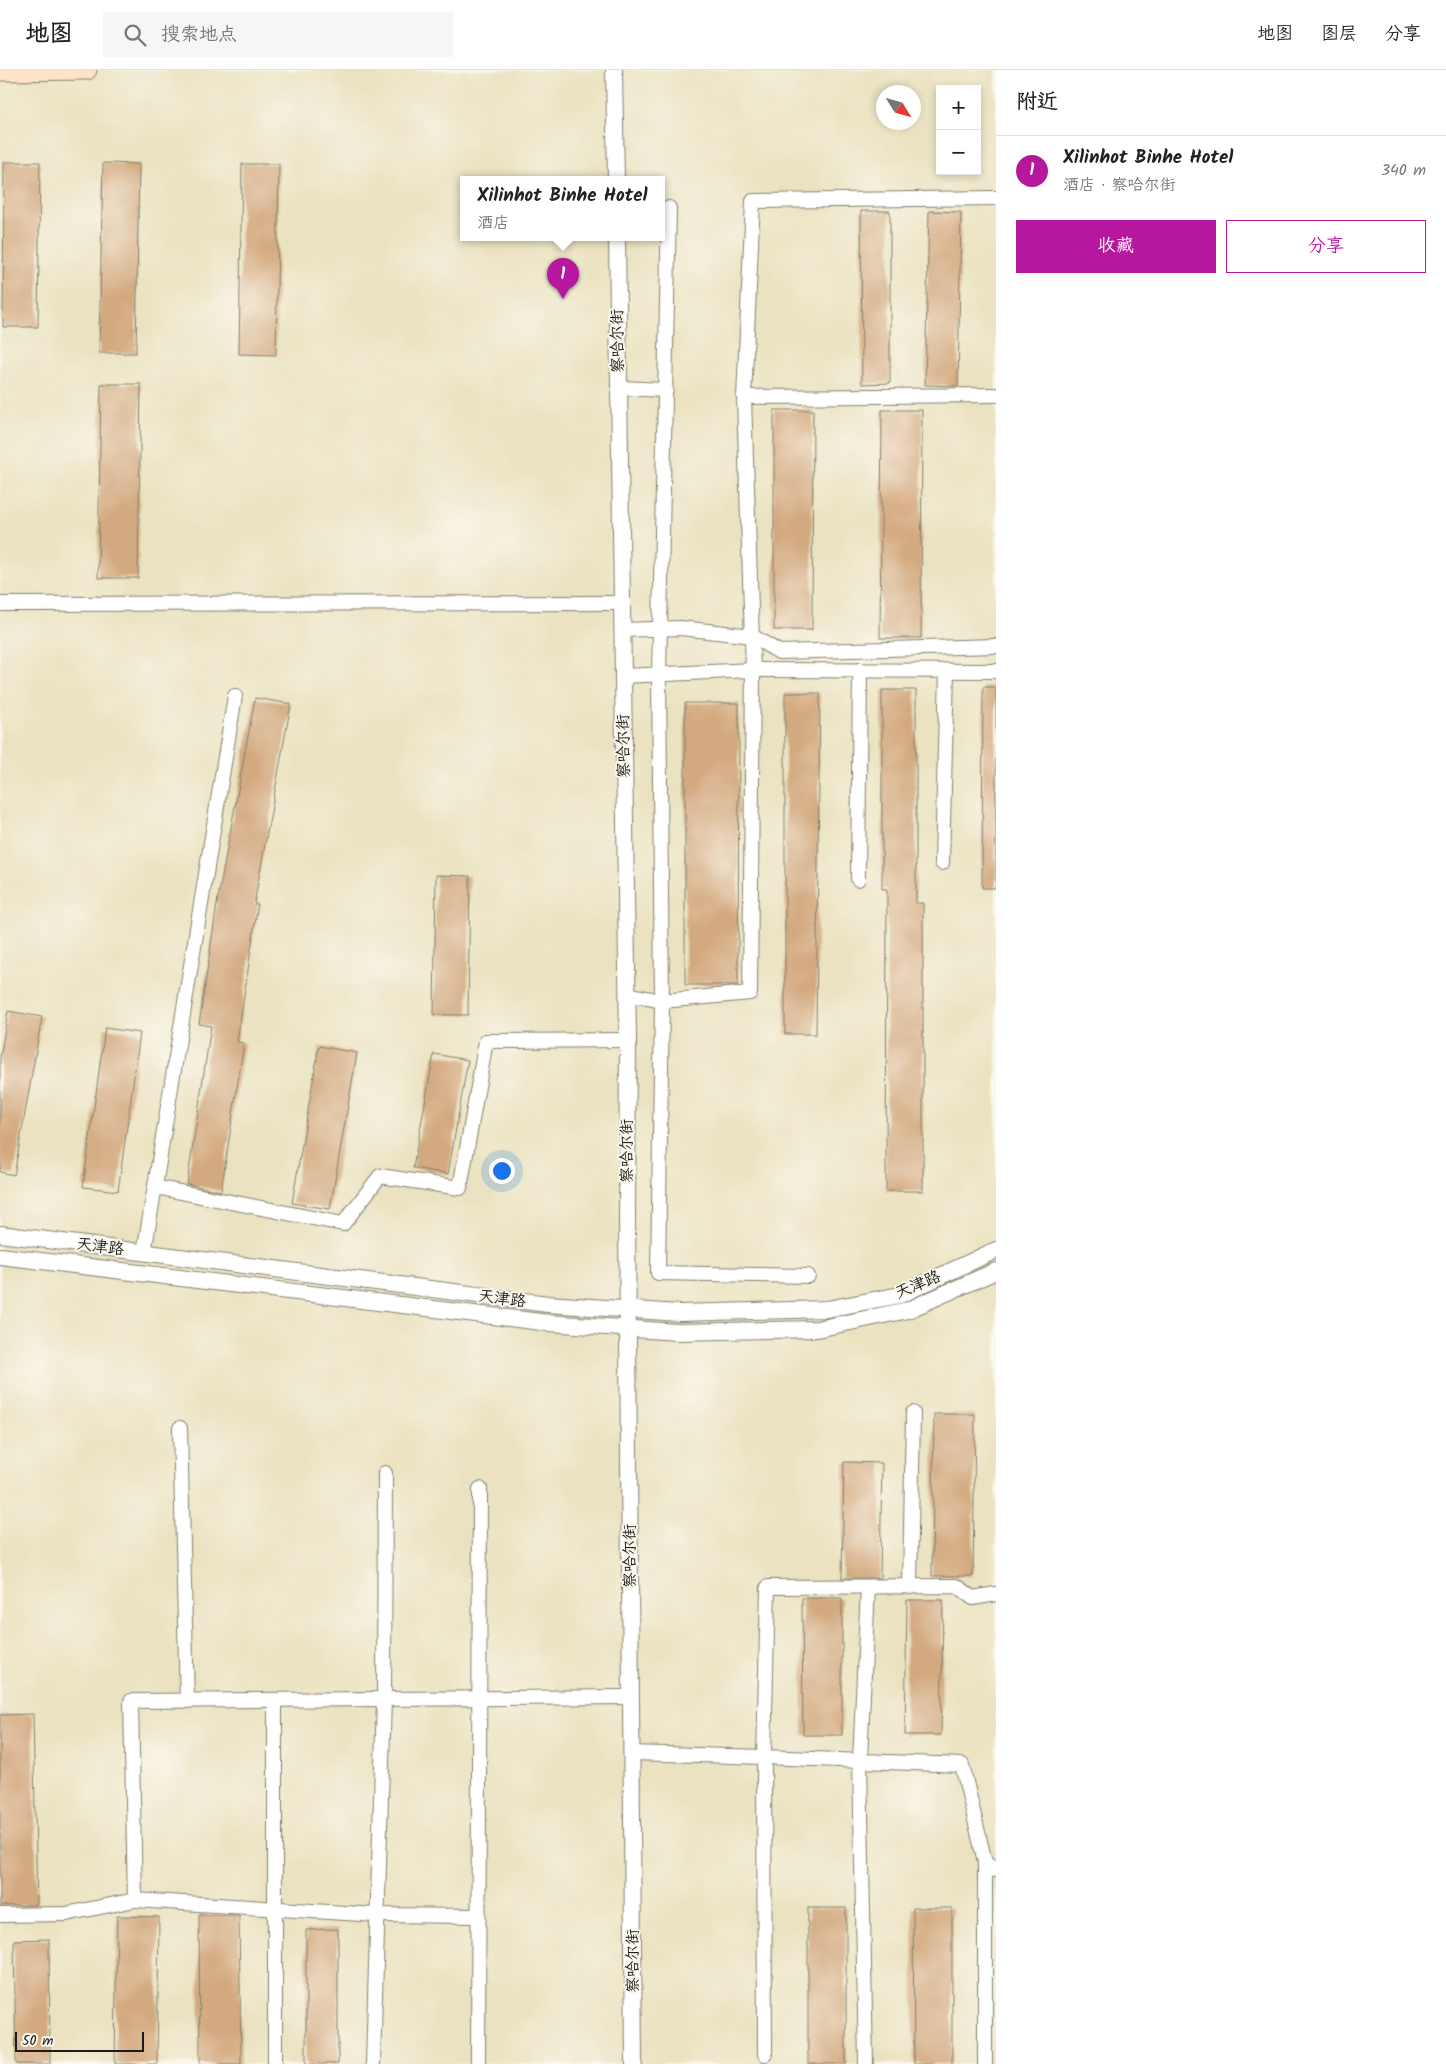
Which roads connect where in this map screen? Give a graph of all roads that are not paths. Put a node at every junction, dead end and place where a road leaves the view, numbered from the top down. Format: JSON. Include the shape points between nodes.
{"nodes":[{"id":1,"x":87,"y":70,"type":"edge"},
{"id":2,"x":614,"y":70,"type":"edge"},
{"id":3,"x":0,"y":71,"type":"edge"},
{"id":4,"x":616,"y":176,"type":"edge"},
{"id":5,"x":996,"y":198,"type":"edge"},
{"id":6,"x":669,"y":208,"type":"dead end"},
{"id":7,"x":617,"y":241,"type":"edge"},
{"id":8,"x":619,"y":388,"type":"junction"},
{"id":9,"x":666,"y":390,"type":"junction"},
{"id":10,"x":996,"y":395,"type":"edge"},
{"id":11,"x":744,"y":397,"type":"junction"},
{"id":12,"x":622,"y":603,"type":"junction"},
{"id":13,"x":0,"y":604,"type":"edge"},
{"id":14,"x":661,"y":629,"type":"junction"},
{"id":15,"x":622,"y":630,"type":"junction"},
{"id":16,"x":752,"y":636,"type":"junction"},
{"id":17,"x":996,"y":646,"type":"edge"},
{"id":18,"x":753,"y":670,"type":"junction"},
{"id":19,"x":860,"y":670,"type":"junction"},
{"id":20,"x":947,"y":670,"type":"junction"},
{"id":21,"x":996,"y":670,"type":"edge"},
{"id":22,"x":659,"y":674,"type":"junction"},
{"id":23,"x":623,"y":676,"type":"junction"},
{"id":24,"x":235,"y":696,"type":"dead end"},
{"id":25,"x":942,"y":863,"type":"dead end"},
{"id":26,"x":858,"y":879,"type":"dead end"},
{"id":27,"x":627,"y":994,"type":"junction"},
{"id":28,"x":662,"y":1001,"type":"junction"},
{"id":29,"x":628,"y":1040,"type":"junction"},
{"id":30,"x":155,"y":1187,"type":"junction"},
{"id":31,"x":0,"y":1234,"type":"edge"},
{"id":32,"x":996,"y":1250,"type":"edge"},
{"id":33,"x":144,"y":1253,"type":"junction"},
{"id":34,"x":0,"y":1256,"type":"edge"},
{"id":35,"x":996,"y":1271,"type":"edge"},
{"id":36,"x":808,"y":1276,"type":"dead end"},
{"id":37,"x":628,"y":1309,"type":"junction"},
{"id":38,"x":628,"y":1329,"type":"junction"},
{"id":39,"x":913,"y":1413,"type":"dead end"},
{"id":40,"x":180,"y":1428,"type":"dead end"},
{"id":41,"x":385,"y":1473,"type":"dead end"},
{"id":42,"x":480,"y":1489,"type":"dead end"},
{"id":43,"x":910,"y":1586,"type":"junction"},
{"id":44,"x":868,"y":1587,"type":"junction"},
{"id":45,"x":996,"y":1594,"type":"edge"},
{"id":46,"x":631,"y":1697,"type":"junction"},
{"id":47,"x":478,"y":1698,"type":"junction"},
{"id":48,"x":384,"y":1699,"type":"junction"},
{"id":49,"x":275,"y":1700,"type":"junction"},
{"id":50,"x":187,"y":1701,"type":"junction"},
{"id":51,"x":631,"y":1753,"type":"junction"},
{"id":52,"x":764,"y":1757,"type":"junction"},
{"id":53,"x":860,"y":1761,"type":"junction"},
{"id":54,"x":990,"y":1866,"type":"edge"},
{"id":55,"x":135,"y":1900,"type":"junction"},
{"id":56,"x":275,"y":1909,"type":"junction"},
{"id":57,"x":0,"y":1915,"type":"edge"},
{"id":58,"x":377,"y":1915,"type":"junction"},
{"id":59,"x":478,"y":1916,"type":"junction"},
{"id":60,"x":765,"y":2054,"type":"dead end"},
{"id":61,"x":275,"y":2064,"type":"edge"},
{"id":62,"x":373,"y":2064,"type":"edge"},
{"id":63,"x":478,"y":2064,"type":"edge"},
{"id":64,"x":634,"y":2064,"type":"edge"},
{"id":65,"x":866,"y":2064,"type":"edge"},
{"id":66,"x":985,"y":2064,"type":"edge"}],
"edges":[{"from":1,"to":3,"type":"main road"},
{"from":2,"to":4,"type":"street"},
{"from":5,"to":11,"type":"street","via":[[753,201]]},
{"from":6,"to":9,"type":"street"},
{"from":7,"to":8,"type":"street","name":"察哈尔街"},
{"from":8,"to":9,"type":"street"},
{"from":8,"to":12,"type":"street","name":"察哈尔街"},
{"from":9,"to":14,"type":"street"},
{"from":10,"to":11,"type":"street"},
{"from":11,"to":16,"type":"street"},
{"from":12,"to":13,"type":"street"},
{"from":12,"to":15,"type":"street","name":"察哈尔街"},
{"from":14,"to":15,"type":"street"},
{"from":14,"to":16,"type":"street","via":[[681,628]]},
{"from":14,"to":22,"type":"street"},
{"from":15,"to":23,"type":"street","name":"察哈尔街"},
{"from":16,"to":17,"type":"street","via":[[778,652]]},
{"from":16,"to":18,"type":"street"},
{"from":18,"to":19,"type":"street"},
{"from":18,"to":22,"type":"street"},
{"from":18,"to":28,"type":"street","via":[[750,994]]},
{"from":19,"to":20,"type":"street"},
{"from":19,"to":26,"type":"street"},
{"from":20,"to":21,"type":"street"},
{"from":20,"to":25,"type":"street"},
{"from":22,"to":23,"type":"street"},
{"from":22,"to":28,"type":"street"},
{"from":23,"to":27,"type":"street","name":"察哈尔街"},
{"from":24,"to":30,"type":"street"},
{"from":27,"to":28,"type":"street"},
{"from":27,"to":29,"type":"street","name":"察哈尔街"},
{"from":28,"to":36,"type":"street","via":[[658,1274]]},
{"from":29,"to":30,"type":"street","via":[[486,1040],[460,1188],[380,1176],[343,1224]]},
{"from":29,"to":37,"type":"street","name":"察哈尔街"},
{"from":30,"to":33,"type":"street"},
{"from":31,"to":33,"type":"street","name":"天津路"},
{"from":32,"to":37,"type":"street","name":"天津路","via":[[900,1295],[827,1309],[679,1313]]},
{"from":33,"to":37,"type":"street","name":"天津路","via":[[548,1304]]},
{"from":34,"to":38,"type":"street","name":"天津路","via":[[539,1322]]},
{"from":35,"to":38,"type":"street","name":"天津路","via":[[908,1310],[817,1329],[677,1332]]},
{"from":37,"to":38,"type":"street","name":"察哈尔街"},
{"from":38,"to":46,"type":"street","name":"察哈尔街"},
{"from":39,"to":43,"type":"street"},
{"from":40,"to":50,"type":"street"},
{"from":41,"to":48,"type":"street"},
{"from":42,"to":47,"type":"street"},
{"from":43,"to":44,"type":"street"},
{"from":43,"to":45,"type":"street","via":[[957,1586],[972,1598]]},
{"from":44,"to":52,"type":"street","via":[[768,1587]]},
{"from":44,"to":53,"type":"street"},
{"from":46,"to":47,"type":"street"},
{"from":46,"to":51,"type":"street","name":"察哈尔街"},
{"from":47,"to":48,"type":"street"},
{"from":47,"to":59,"type":"street"},
{"from":48,"to":49,"type":"street"},
{"from":48,"to":58,"type":"street"},
{"from":49,"to":50,"type":"street"},
{"from":49,"to":56,"type":"street"},
{"from":50,"to":55,"type":"street","via":[[132,1701]]},
{"from":51,"to":52,"type":"street"},
{"from":51,"to":64,"type":"street","name":"察哈尔街"},
{"from":52,"to":53,"type":"street"},
{"from":52,"to":60,"type":"street"},
{"from":53,"to":54,"type":"street","via":[[962,1765]]},
{"from":53,"to":65,"type":"street"},
{"from":54,"to":66,"type":"street"},
{"from":55,"to":56,"type":"street"},
{"from":55,"to":57,"type":"street","via":[[66,1914]]},
{"from":56,"to":58,"type":"street"},
{"from":56,"to":61,"type":"street"},
{"from":58,"to":59,"type":"street"},
{"from":58,"to":62,"type":"street"},
{"from":59,"to":63,"type":"street"}]}
